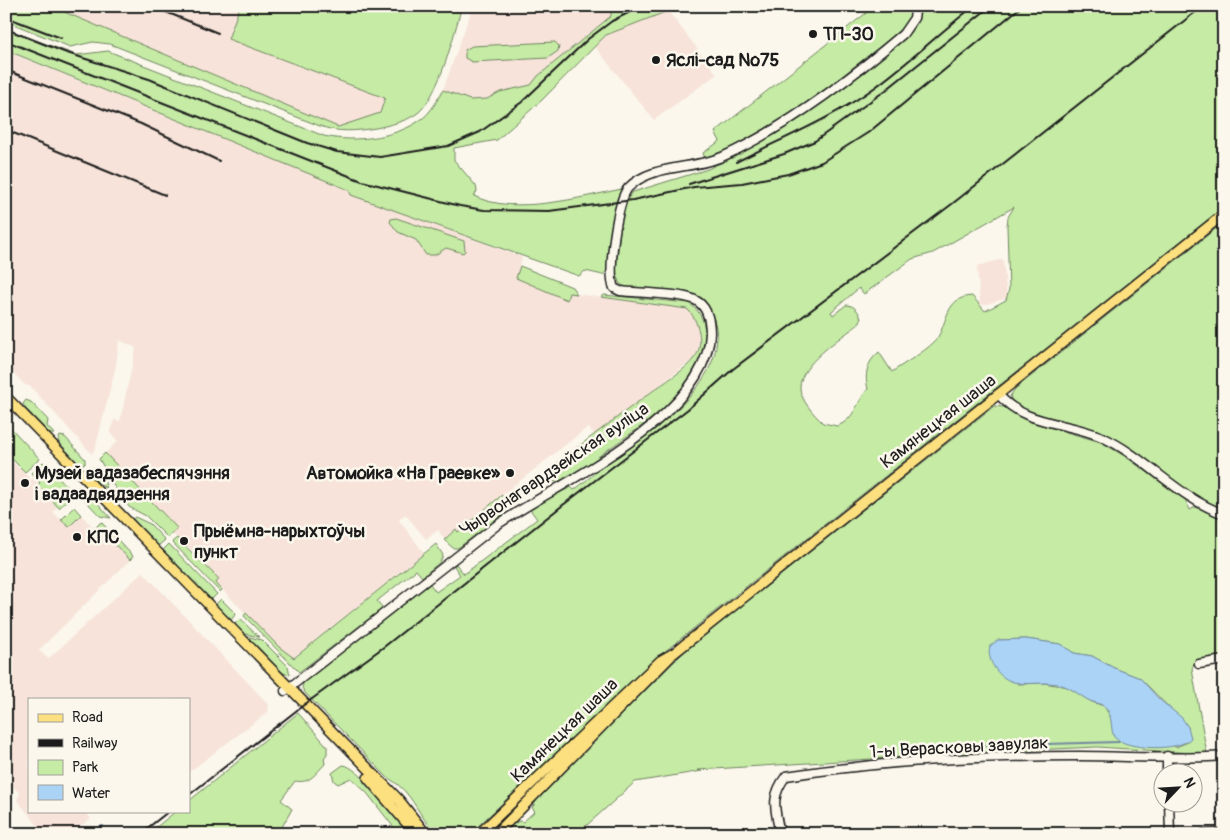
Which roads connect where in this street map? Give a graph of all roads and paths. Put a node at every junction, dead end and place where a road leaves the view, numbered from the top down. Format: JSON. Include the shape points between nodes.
{"nodes":[{"id":1,"x":916,"y":6,"type":"edge"},
{"id":2,"x":1224,"y":214,"type":"edge"},
{"id":3,"x":998,"y":394,"type":"junction"},
{"id":4,"x":6,"y":397,"type":"edge"},
{"id":5,"x":6,"y":404,"type":"edge"},
{"id":6,"x":1224,"y":514,"type":"edge"},
{"id":7,"x":674,"y":653,"type":"junction"},
{"id":8,"x":1224,"y":660,"type":"edge"},
{"id":9,"x":1199,"y":664,"type":"dead end"},
{"id":10,"x":287,"y":689,"type":"junction"},
{"id":11,"x":1167,"y":756,"type":"junction"},
{"id":12,"x":1224,"y":756,"type":"edge"},
{"id":13,"x":1167,"y":762,"type":"edge"},
{"id":14,"x":1169,"y":812,"type":"edge"},
{"id":15,"x":1224,"y":833,"type":"edge"},
{"id":16,"x":416,"y":834,"type":"edge"},
{"id":17,"x":426,"y":834,"type":"edge"},
{"id":18,"x":480,"y":834,"type":"edge"},
{"id":19,"x":496,"y":834,"type":"edge"},
{"id":20,"x":780,"y":834,"type":"edge"},
{"id":21,"x":1170,"y":834,"type":"edge"},
{"id":22,"x":1203,"y":834,"type":"edge"}],
"edges":[{"from":1,"to":10,"type":"street","name":"Чырвонагвардзейская вуліца","via":[[914,18],[903,34],[790,120],[715,160],[644,177],[625,193],[617,219],[611,275],[614,288],[690,298],[700,304],[708,316],[708,350],[698,375],[682,398],[657,421],[581,475],[497,525]]},
{"from":2,"to":3,"type":"main road","name":"Камянецкая шаша"},
{"from":3,"to":6,"type":"street","via":[[1024,415],[1089,432],[1113,442],[1198,503]]},
{"from":3,"to":7,"type":"main road","name":"Камянецкая шаша"},
{"from":4,"to":10,"type":"main road"},
{"from":5,"to":10,"type":"main road"},
{"from":7,"to":18,"type":"main road","name":"Камянецкая шаша","via":[[660,660],[603,713]]},
{"from":7,"to":19,"type":"main road","name":"Камянецкая шаша"},
{"from":8,"to":9,"type":"street"},
{"from":10,"to":16,"type":"main road"},
{"from":10,"to":17,"type":"main road","via":[[399,800]]},
{"from":11,"to":12,"type":"street","name":"1-ы Верасковы завулак"},
{"from":11,"to":13,"type":"street"},
{"from":11,"to":20,"type":"street","name":"1-ы Верасковы завулак","via":[[951,759],[786,776],[777,788],[774,805]]},
{"from":14,"to":21,"type":"street"},
{"from":15,"to":22,"type":"street"}]}
